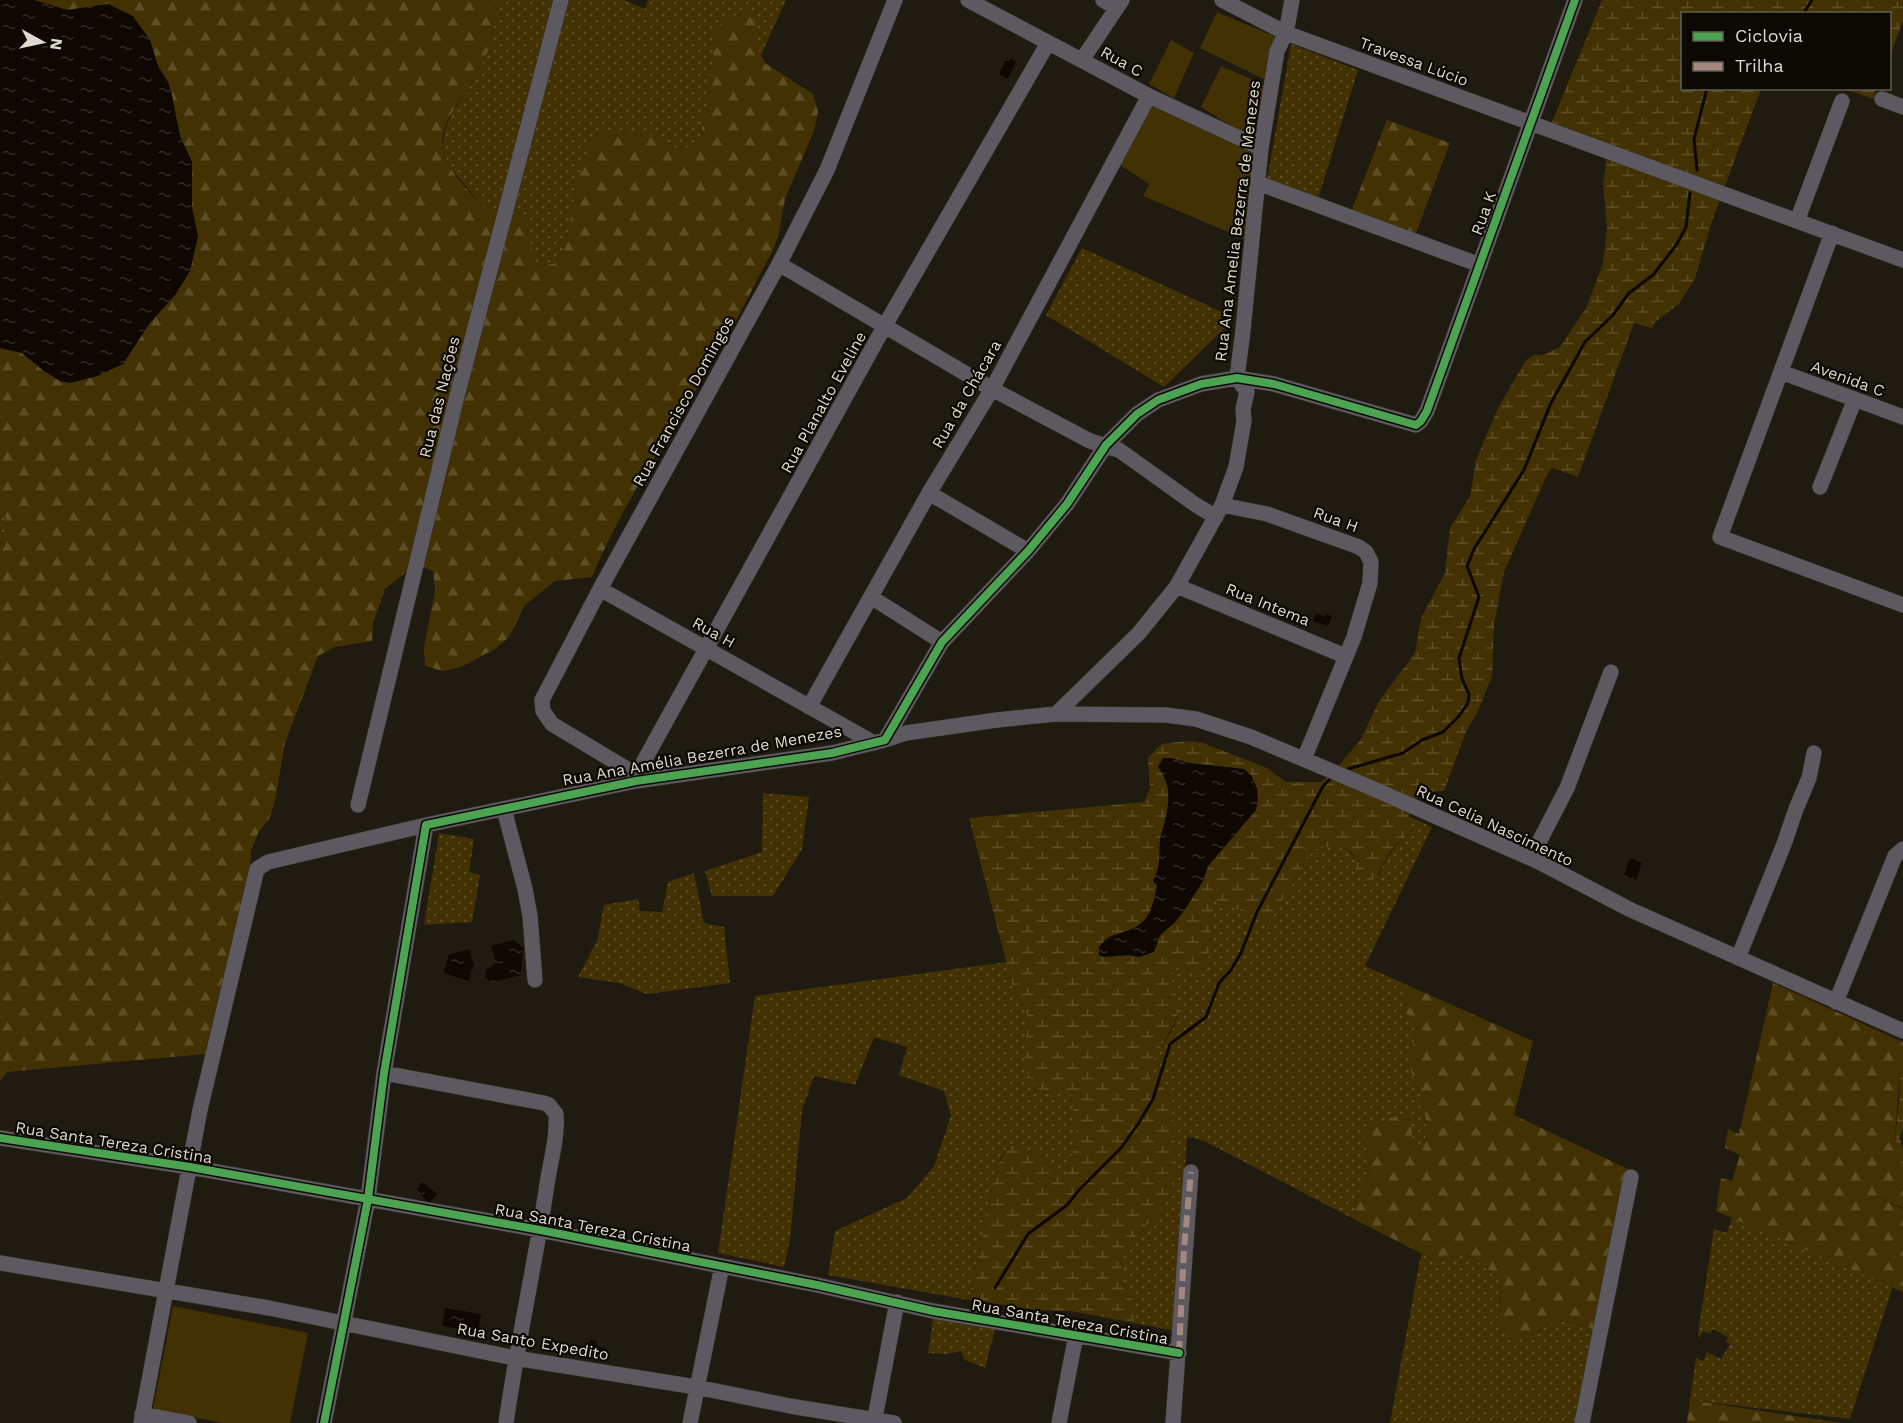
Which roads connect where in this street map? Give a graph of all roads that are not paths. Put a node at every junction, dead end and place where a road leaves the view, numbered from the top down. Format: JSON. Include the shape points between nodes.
{"nodes":[{"id":1,"x":561,"y":0,"type":"edge"},
{"id":2,"x":895,"y":0,"type":"edge"},
{"id":3,"x":968,"y":0,"type":"edge"},
{"id":4,"x":1103,"y":0,"type":"edge"},
{"id":5,"x":1222,"y":0,"type":"edge"},
{"id":6,"x":1292,"y":0,"type":"edge"},
{"id":7,"x":1119,"y":4,"type":"edge"},
{"id":8,"x":1574,"y":4,"type":"edge"},
{"id":9,"x":1286,"y":33,"type":"junction"},
{"id":10,"x":1048,"y":43,"type":"junction"},
{"id":11,"x":1082,"y":60,"type":"junction"},
{"id":12,"x":1149,"y":96,"type":"junction"},
{"id":13,"x":1882,"y":99,"type":"dead end"},
{"id":14,"x":1842,"y":101,"type":"dead end"},
{"id":15,"x":1903,"y":107,"type":"edge"},
{"id":16,"x":1530,"y":123,"type":"junction"},
{"id":17,"x":1261,"y":148,"type":"junction"},
{"id":18,"x":1258,"y":183,"type":"junction"},
{"id":19,"x":1797,"y":221,"type":"junction"},
{"id":20,"x":1832,"y":233,"type":"junction"},
{"id":21,"x":1903,"y":260,"type":"edge"},
{"id":22,"x":779,"y":264,"type":"junction"},
{"id":23,"x":1479,"y":265,"type":"junction"},
{"id":24,"x":884,"y":327,"type":"junction"},
{"id":25,"x":1781,"y":372,"type":"junction"},
{"id":26,"x":1236,"y":378,"type":"junction"},
{"id":27,"x":992,"y":389,"type":"junction"},
{"id":28,"x":1854,"y":399,"type":"junction"},
{"id":29,"x":1903,"y":417,"type":"edge"},
{"id":30,"x":1106,"y":445,"type":"junction"},
{"id":31,"x":1820,"y":487,"type":"dead end"},
{"id":32,"x":929,"y":493,"type":"junction"},
{"id":33,"x":1219,"y":511,"type":"junction"},
{"id":34,"x":1028,"y":551,"type":"junction"},
{"id":35,"x":1177,"y":586,"type":"junction"},
{"id":36,"x":600,"y":589,"type":"junction"},
{"id":37,"x":872,"y":597,"type":"junction"},
{"id":38,"x":1903,"y":605,"type":"edge"},
{"id":39,"x":942,"y":642,"type":"junction"},
{"id":40,"x":707,"y":648,"type":"junction"},
{"id":41,"x":1345,"y":656,"type":"junction"},
{"id":42,"x":1611,"y":672,"type":"dead end"},
{"id":43,"x":809,"y":707,"type":"junction"},
{"id":44,"x":1056,"y":714,"type":"junction"},
{"id":45,"x":879,"y":741,"type":"junction"},
{"id":46,"x":1814,"y":753,"type":"dead end"},
{"id":47,"x":1304,"y":759,"type":"junction"},
{"id":48,"x":636,"y":778,"type":"junction"},
{"id":49,"x":358,"y":805,"type":"dead end"},
{"id":50,"x":504,"y":809,"type":"junction"},
{"id":51,"x":426,"y":825,"type":"junction"},
{"id":52,"x":1903,"y":849,"type":"edge"},
{"id":53,"x":1539,"y":862,"type":"junction"},
{"id":54,"x":1738,"y":958,"type":"junction"},
{"id":55,"x":535,"y":980,"type":"dead end"},
{"id":56,"x":1836,"y":1002,"type":"junction"},
{"id":57,"x":1903,"y":1031,"type":"edge"},
{"id":58,"x":384,"y":1073,"type":"junction"},
{"id":59,"x":0,"y":1138,"type":"edge"},
{"id":60,"x":190,"y":1167,"type":"junction"},
{"id":61,"x":1191,"y":1172,"type":"dead end"},
{"id":62,"x":1631,"y":1177,"type":"dead end"},
{"id":63,"x":368,"y":1199,"type":"junction"},
{"id":64,"x":540,"y":1230,"type":"junction"},
{"id":65,"x":0,"y":1263,"type":"edge"},
{"id":66,"x":722,"y":1266,"type":"junction"},
{"id":67,"x":166,"y":1292,"type":"junction"},
{"id":68,"x":897,"y":1302,"type":"junction"},
{"id":69,"x":344,"y":1322,"type":"junction"},
{"id":70,"x":1076,"y":1335,"type":"junction"},
{"id":71,"x":1179,"y":1353,"type":"junction"},
{"id":72,"x":515,"y":1358,"type":"junction"},
{"id":73,"x":696,"y":1387,"type":"junction"},
{"id":74,"x":142,"y":1419,"type":"edge"},
{"id":75,"x":874,"y":1421,"type":"edge"},
{"id":76,"x":189,"y":1423,"type":"edge"},
{"id":77,"x":324,"y":1423,"type":"edge"},
{"id":78,"x":506,"y":1423,"type":"edge"},
{"id":79,"x":690,"y":1423,"type":"edge"},
{"id":80,"x":894,"y":1423,"type":"edge"},
{"id":81,"x":1059,"y":1423,"type":"edge"},
{"id":82,"x":1173,"y":1423,"type":"edge"},
{"id":83,"x":1582,"y":1423,"type":"edge"}],
"edges":[{"from":1,"to":49,"type":"street","name":"Rua das Nações","via":[[456,400]]},
{"from":2,"to":22,"type":"street","name":"Rua Francisco Domingos","via":[[826,170]]},
{"from":3,"to":10,"type":"street","name":"Rua C"},
{"from":4,"to":7,"type":"street"},
{"from":5,"to":9,"type":"street","name":"Travessa Lúcio"},
{"from":6,"to":9,"type":"street","name":"Rua Ana Amelia Bezerra de Menezes"},
{"from":7,"to":11,"type":"street"},
{"from":8,"to":16,"type":"street","name":"Rua K"},
{"from":9,"to":16,"type":"street","name":"Travessa Lúcio"},
{"from":9,"to":17,"type":"street","name":"Rua Ana Amelia Bezerra de Menezes","via":[[1277,51]]},
{"from":10,"to":11,"type":"street","name":"Rua C"},
{"from":10,"to":24,"type":"street","name":"Rua Planalto Eveline"},
{"from":11,"to":12,"type":"street","name":"Rua C"},
{"from":12,"to":17,"type":"street","name":"Rua C"},
{"from":12,"to":27,"type":"street","name":"Rua da Chácara"},
{"from":13,"to":15,"type":"street"},
{"from":14,"to":19,"type":"street"},
{"from":16,"to":19,"type":"street","name":"Travessa Lúcio"},
{"from":16,"to":23,"type":"street","name":"Rua K"},
{"from":17,"to":18,"type":"street","name":"Rua Ana Amelia Bezerra de Menezes"},
{"from":18,"to":23,"type":"street"},
{"from":18,"to":26,"type":"street","name":"Rua Ana Amelia Bezerra de Menezes"},
{"from":19,"to":20,"type":"street","name":"Travessa Lúcio"},
{"from":20,"to":21,"type":"street","name":"Travessa Lúcio"},
{"from":20,"to":25,"type":"street"},
{"from":22,"to":24,"type":"street","name":"Rua H"},
{"from":22,"to":36,"type":"street","name":"Rua Francisco Domingos"},
{"from":23,"to":26,"type":"street","name":"Rua K","via":[[1426,411],[1416,425],[1304,392]]},
{"from":24,"to":27,"type":"street","name":"Rua H"},
{"from":24,"to":40,"type":"street","name":"Rua Planalto Eveline"},
{"from":25,"to":28,"type":"street","name":"Avenida C"},
{"from":25,"to":38,"type":"street","via":[[1720,537]]},
{"from":26,"to":30,"type":"street","via":[[1201,384],[1158,400],[1137,414]]},
{"from":26,"to":33,"type":"street","via":[[1247,392],[1244,420],[1236,467]]},
{"from":27,"to":30,"type":"street","name":"Rua H","via":[[1090,441]]},
{"from":27,"to":32,"type":"street","name":"Rua da Chácara"},
{"from":28,"to":29,"type":"street","name":"Avenida C"},
{"from":28,"to":31,"type":"street"},
{"from":30,"to":33,"type":"street","name":"Rua H","via":[[1119,450],[1196,505]]},
{"from":30,"to":34,"type":"street","via":[[1067,504]]},
{"from":32,"to":34,"type":"street"},
{"from":32,"to":37,"type":"street","name":"Rua da Chácara"},
{"from":33,"to":35,"type":"street"},
{"from":33,"to":41,"type":"street","name":"Rua H","via":[[1267,514],[1359,546],[1366,552],[1371,562],[1370,583]]},
{"from":34,"to":39,"type":"street"},
{"from":35,"to":41,"type":"street","name":"Rua Intema"},
{"from":35,"to":44,"type":"street","via":[[1139,633]]},
{"from":36,"to":40,"type":"street","name":"Rua H"},
{"from":36,"to":48,"type":"street","name":"Rua Francisco Domingos","via":[[542,700],[543,711],[556,727]]},
{"from":37,"to":39,"type":"street"},
{"from":37,"to":43,"type":"street","name":"Rua da Chácara"},
{"from":39,"to":45,"type":"street"},
{"from":40,"to":43,"type":"street","name":"Rua H"},
{"from":40,"to":48,"type":"street","name":"Rua Planalto Eveline"},
{"from":41,"to":47,"type":"street"},
{"from":42,"to":53,"type":"street","via":[[1567,788],[1539,842]]},
{"from":43,"to":45,"type":"street","name":"Rua H"},
{"from":44,"to":45,"type":"street","name":"Rua Ana Amélia Bezerra de Menezes","via":[[906,733]]},
{"from":44,"to":47,"type":"street","name":"Rua Celia Nascimento","via":[[1196,719]]},
{"from":45,"to":48,"type":"street","name":"Rua Ana Amélia Bezerra de Menezes","via":[[832,753]]},
{"from":46,"to":54,"type":"street","via":[[1809,778]]},
{"from":47,"to":53,"type":"street","name":"Rua Celia Nascimento"},
{"from":48,"to":50,"type":"street","name":"Rua Ana Amélia Bezerra de Menezes"},
{"from":50,"to":51,"type":"street","name":"Rua Ana Amélia Bezerra de Menezes"},
{"from":50,"to":55,"type":"street","via":[[528,907]]},
{"from":51,"to":58,"type":"street"},
{"from":51,"to":60,"type":"street","name":"Rua Ana Amélia Bezerra de Menezes","via":[[268,862],[257,869]]},
{"from":52,"to":56,"type":"street","via":[[1895,856]]},
{"from":53,"to":54,"type":"street","name":"Rua Celia Nascimento","via":[[1631,910]]},
{"from":54,"to":56,"type":"street","name":"Rua Celia Nascimento"},
{"from":56,"to":57,"type":"street","name":"Rua Celia Nascimento"},
{"from":58,"to":63,"type":"street"},
{"from":58,"to":64,"type":"street","via":[[549,1105],[556,1119]]},
{"from":59,"to":60,"type":"street","name":"Rua Santa Tereza Cristina"},
{"from":60,"to":63,"type":"street","name":"Rua Santa Tereza Cristina"},
{"from":60,"to":67,"type":"street"},
{"from":61,"to":71,"type":"street"},
{"from":62,"to":83,"type":"street"},
{"from":63,"to":64,"type":"street","name":"Rua Santa Tereza Cristina"},
{"from":63,"to":69,"type":"street"},
{"from":64,"to":66,"type":"street","name":"Rua Santa Tereza Cristina"},
{"from":64,"to":72,"type":"street"},
{"from":65,"to":67,"type":"street","name":"Rua Santo Expedito"},
{"from":66,"to":68,"type":"street","name":"Rua Santa Tereza Cristina"},
{"from":66,"to":73,"type":"street"},
{"from":67,"to":69,"type":"street","name":"Rua Santo Expedito"},
{"from":67,"to":74,"type":"street"},
{"from":68,"to":70,"type":"street","name":"Rua Santa Tereza Cristina"},
{"from":68,"to":75,"type":"street"},
{"from":69,"to":72,"type":"street","name":"Rua Santo Expedito"},
{"from":69,"to":77,"type":"street"},
{"from":70,"to":71,"type":"street","name":"Rua Santa Tereza Cristina"},
{"from":70,"to":81,"type":"street"},
{"from":71,"to":82,"type":"street"},
{"from":72,"to":73,"type":"street","name":"Rua Santo Expedito"},
{"from":72,"to":78,"type":"street"},
{"from":73,"to":75,"type":"street","name":"Rua Santo Expedito"},
{"from":73,"to":79,"type":"street"},
{"from":74,"to":76,"type":"street"},
{"from":75,"to":80,"type":"street","name":"Rua Santo Expedito"}]}
